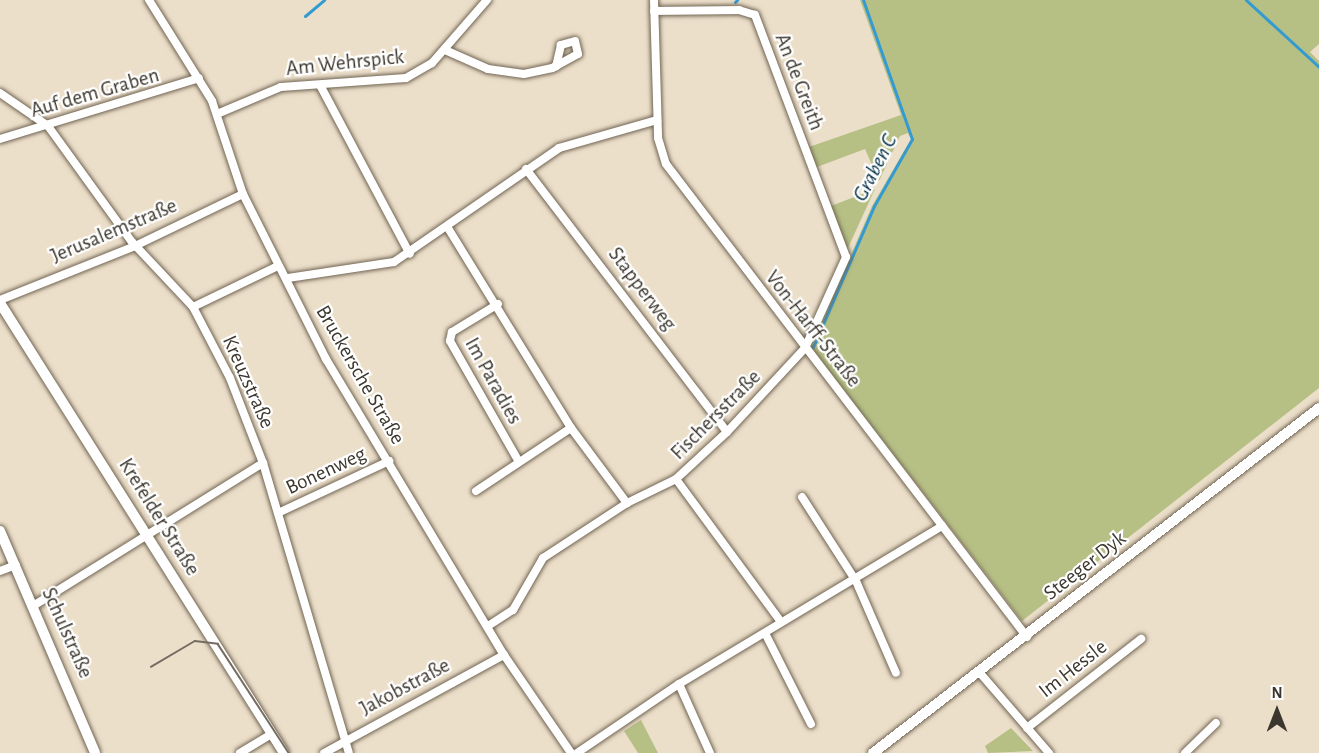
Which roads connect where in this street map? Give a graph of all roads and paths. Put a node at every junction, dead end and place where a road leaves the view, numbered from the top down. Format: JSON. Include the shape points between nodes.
{"nodes":[{"id":1,"x":148,"y":0,"type":"edge"},
{"id":2,"x":487,"y":0,"type":"edge"},
{"id":3,"x":654,"y":0,"type":"edge"},
{"id":4,"x":654,"y":11,"type":"junction"},
{"id":5,"x":445,"y":51,"type":"junction"},
{"id":6,"x":556,"y":66,"type":"dead end"},
{"id":7,"x":199,"y":78,"type":"junction"},
{"id":8,"x":320,"y":85,"type":"junction"},
{"id":9,"x":0,"y":93,"type":"edge"},
{"id":10,"x":217,"y":114,"type":"junction"},
{"id":11,"x":657,"y":120,"type":"junction"},
{"id":12,"x":48,"y":126,"type":"junction"},
{"id":13,"x":0,"y":139,"type":"edge"},
{"id":14,"x":526,"y":169,"type":"junction"},
{"id":15,"x":243,"y":194,"type":"junction"},
{"id":16,"x":448,"y":228,"type":"junction"},
{"id":17,"x":135,"y":246,"type":"junction"},
{"id":18,"x":410,"y":254,"type":"junction"},
{"id":19,"x":846,"y":257,"type":"joint"},
{"id":20,"x":278,"y":266,"type":"junction"},
{"id":21,"x":288,"y":278,"type":"junction"},
{"id":22,"x":0,"y":302,"type":"edge"},
{"id":23,"x":498,"y":304,"type":"junction"},
{"id":24,"x":193,"y":307,"type":"junction"},
{"id":25,"x":805,"y":348,"type":"junction"},
{"id":26,"x":1319,"y":408,"type":"edge"},
{"id":27,"x":571,"y":428,"type":"junction"},
{"id":28,"x":727,"y":432,"type":"junction"},
{"id":29,"x":388,"y":461,"type":"junction"},
{"id":30,"x":519,"y":462,"type":"junction"},
{"id":31,"x":263,"y":463,"type":"junction"},
{"id":32,"x":676,"y":479,"type":"junction"},
{"id":33,"x":476,"y":491,"type":"dead end"},
{"id":34,"x":802,"y":497,"type":"dead end"},
{"id":35,"x":627,"y":503,"type":"junction"},
{"id":36,"x":278,"y":513,"type":"junction"},
{"id":37,"x":942,"y":526,"type":"junction"},
{"id":38,"x":0,"y":531,"type":"edge"},
{"id":39,"x":148,"y":535,"type":"junction"},
{"id":40,"x":16,"y":565,"type":"junction"},
{"id":41,"x":0,"y":571,"type":"edge"},
{"id":42,"x":856,"y":581,"type":"junction"},
{"id":43,"x":33,"y":606,"type":"junction"},
{"id":44,"x":781,"y":622,"type":"junction"},
{"id":45,"x":488,"y":626,"type":"junction"},
{"id":46,"x":765,"y":633,"type":"junction"},
{"id":47,"x":1028,"y":637,"type":"junction"},
{"id":48,"x":1141,"y":639,"type":"dead end"},
{"id":49,"x":504,"y":655,"type":"junction"},
{"id":50,"x":896,"y":673,"type":"dead end"},
{"id":51,"x":980,"y":673,"type":"junction"},
{"id":52,"x":679,"y":684,"type":"junction"},
{"id":53,"x":1216,"y":723,"type":"dead end"},
{"id":54,"x":811,"y":724,"type":"dead end"},
{"id":55,"x":1027,"y":728,"type":"junction"},
{"id":56,"x":272,"y":734,"type":"junction"},
{"id":57,"x":345,"y":740,"type":"junction"},
{"id":58,"x":95,"y":753,"type":"edge"},
{"id":59,"x":240,"y":753,"type":"edge"},
{"id":60,"x":284,"y":753,"type":"edge"},
{"id":61,"x":324,"y":753,"type":"edge"},
{"id":62,"x":349,"y":753,"type":"edge"},
{"id":63,"x":571,"y":753,"type":"edge"},
{"id":64,"x":577,"y":753,"type":"edge"},
{"id":65,"x":710,"y":753,"type":"edge"},
{"id":66,"x":873,"y":753,"type":"edge"},
{"id":67,"x":1049,"y":753,"type":"edge"},
{"id":68,"x":1185,"y":753,"type":"edge"}],
"edges":[{"from":1,"to":7,"type":"street","name":"Bruckersche Straße"},
{"from":2,"to":5,"type":"street","name":"Am Wehrspick"},
{"from":3,"to":4,"type":"street","name":"Von-Harff-Straße"},
{"from":4,"to":11,"type":"street","name":"Von-Harff-Straße"},
{"from":4,"to":19,"type":"street","name":"An de Greith","via":[[739,10],[755,15]]},
{"from":5,"to":6,"type":"street","via":[[505,73]]},
{"from":5,"to":8,"type":"street","name":"Am Wehrspick","via":[[406,78]]},
{"from":7,"to":10,"type":"street","name":"Bruckersche Straße"},
{"from":7,"to":12,"type":"street","name":"Auf dem Graben"},
{"from":8,"to":10,"type":"street","name":"Am Wehrspick","via":[[281,87]]},
{"from":8,"to":18,"type":"street"},
{"from":9,"to":12,"type":"street","name":"Kreuzstraße"},
{"from":10,"to":15,"type":"street","name":"Bruckersche Straße"},
{"from":11,"to":14,"type":"street","via":[[559,148]]},
{"from":11,"to":25,"type":"street","name":"Von-Harff-Straße","via":[[660,150],[678,182]]},
{"from":12,"to":13,"type":"street","name":"Auf dem Graben"},
{"from":12,"to":17,"type":"street","name":"Kreuzstraße"},
{"from":14,"to":16,"type":"street"},
{"from":14,"to":28,"type":"street","name":"Stapperweg"},
{"from":15,"to":17,"type":"street","name":"Jerusalemstraße"},
{"from":15,"to":20,"type":"street","name":"Bruckersche Straße"},
{"from":16,"to":18,"type":"street"},
{"from":16,"to":23,"type":"street","name":"Im Paradies"},
{"from":17,"to":22,"type":"street","name":"Jerusalemstraße"},
{"from":17,"to":24,"type":"street","name":"Kreuzstraße"},
{"from":18,"to":21,"type":"street","via":[[394,262]]},
{"from":19,"to":25,"type":"street","name":"Fischersstraße"},
{"from":20,"to":21,"type":"street","name":"Bruckersche Straße"},
{"from":20,"to":24,"type":"street"},
{"from":21,"to":29,"type":"street","name":"Bruckersche Straße","via":[[326,359]]},
{"from":22,"to":39,"type":"street","name":"Krefelder Straße"},
{"from":23,"to":27,"type":"street","name":"Im Paradies"},
{"from":23,"to":30,"type":"street","name":"Im Paradies","via":[[453,332],[450,341]]},
{"from":24,"to":31,"type":"street","name":"Kreuzstraße","via":[[230,378]]},
{"from":25,"to":28,"type":"street","name":"Fischersstraße"},
{"from":25,"to":37,"type":"street","name":"Von-Harff-Straße"},
{"from":26,"to":47,"type":"street","name":"Steeger Dyk"},
{"from":27,"to":30,"type":"street"},
{"from":27,"to":35,"type":"street","name":"Im Paradies"},
{"from":28,"to":32,"type":"street","name":"Fischersstraße"},
{"from":29,"to":36,"type":"street","name":"Bonenweg"},
{"from":29,"to":45,"type":"street","name":"Bruckersche Straße"},
{"from":30,"to":33,"type":"street"},
{"from":31,"to":36,"type":"street","name":"Kreuzstraße"},
{"from":31,"to":39,"type":"street"},
{"from":32,"to":35,"type":"street","name":"Fischersstraße"},
{"from":32,"to":44,"type":"street"},
{"from":34,"to":42,"type":"street"},
{"from":35,"to":45,"type":"street","name":"Fischersstraße","via":[[543,558],[513,610]]},
{"from":36,"to":57,"type":"street","name":"Kreuzstraße"},
{"from":37,"to":42,"type":"street"},
{"from":37,"to":47,"type":"street","name":"Von-Harff-Straße"},
{"from":38,"to":40,"type":"street","name":"Schulstraße"},
{"from":39,"to":43,"type":"street"},
{"from":39,"to":56,"type":"street","name":"Krefelder Straße"},
{"from":40,"to":41,"type":"street"},
{"from":40,"to":43,"type":"street","name":"Schulstraße"},
{"from":42,"to":44,"type":"street"},
{"from":42,"to":50,"type":"street"},
{"from":43,"to":58,"type":"street","name":"Schulstraße"},
{"from":44,"to":46,"type":"street"},
{"from":45,"to":49,"type":"street","name":"Bruckersche Straße"},
{"from":46,"to":52,"type":"street"},
{"from":46,"to":54,"type":"street"},
{"from":47,"to":51,"type":"street","name":"Steeger Dyk"},
{"from":48,"to":55,"type":"street","name":"Im Hessle"},
{"from":49,"to":57,"type":"street","name":"Jakobstraße"},
{"from":49,"to":63,"type":"street","name":"Bruckersche Straße"},
{"from":51,"to":55,"type":"street"},
{"from":51,"to":66,"type":"street","name":"Steeger Dyk"},
{"from":52,"to":64,"type":"street"},
{"from":52,"to":65,"type":"street"},
{"from":53,"to":68,"type":"street"},
{"from":55,"to":67,"type":"street"},
{"from":56,"to":59,"type":"street"},
{"from":56,"to":60,"type":"street","name":"Krefelder Straße"},
{"from":57,"to":61,"type":"street","name":"Jakobstraße"},
{"from":57,"to":62,"type":"street","name":"Kreuzstraße"}]}
